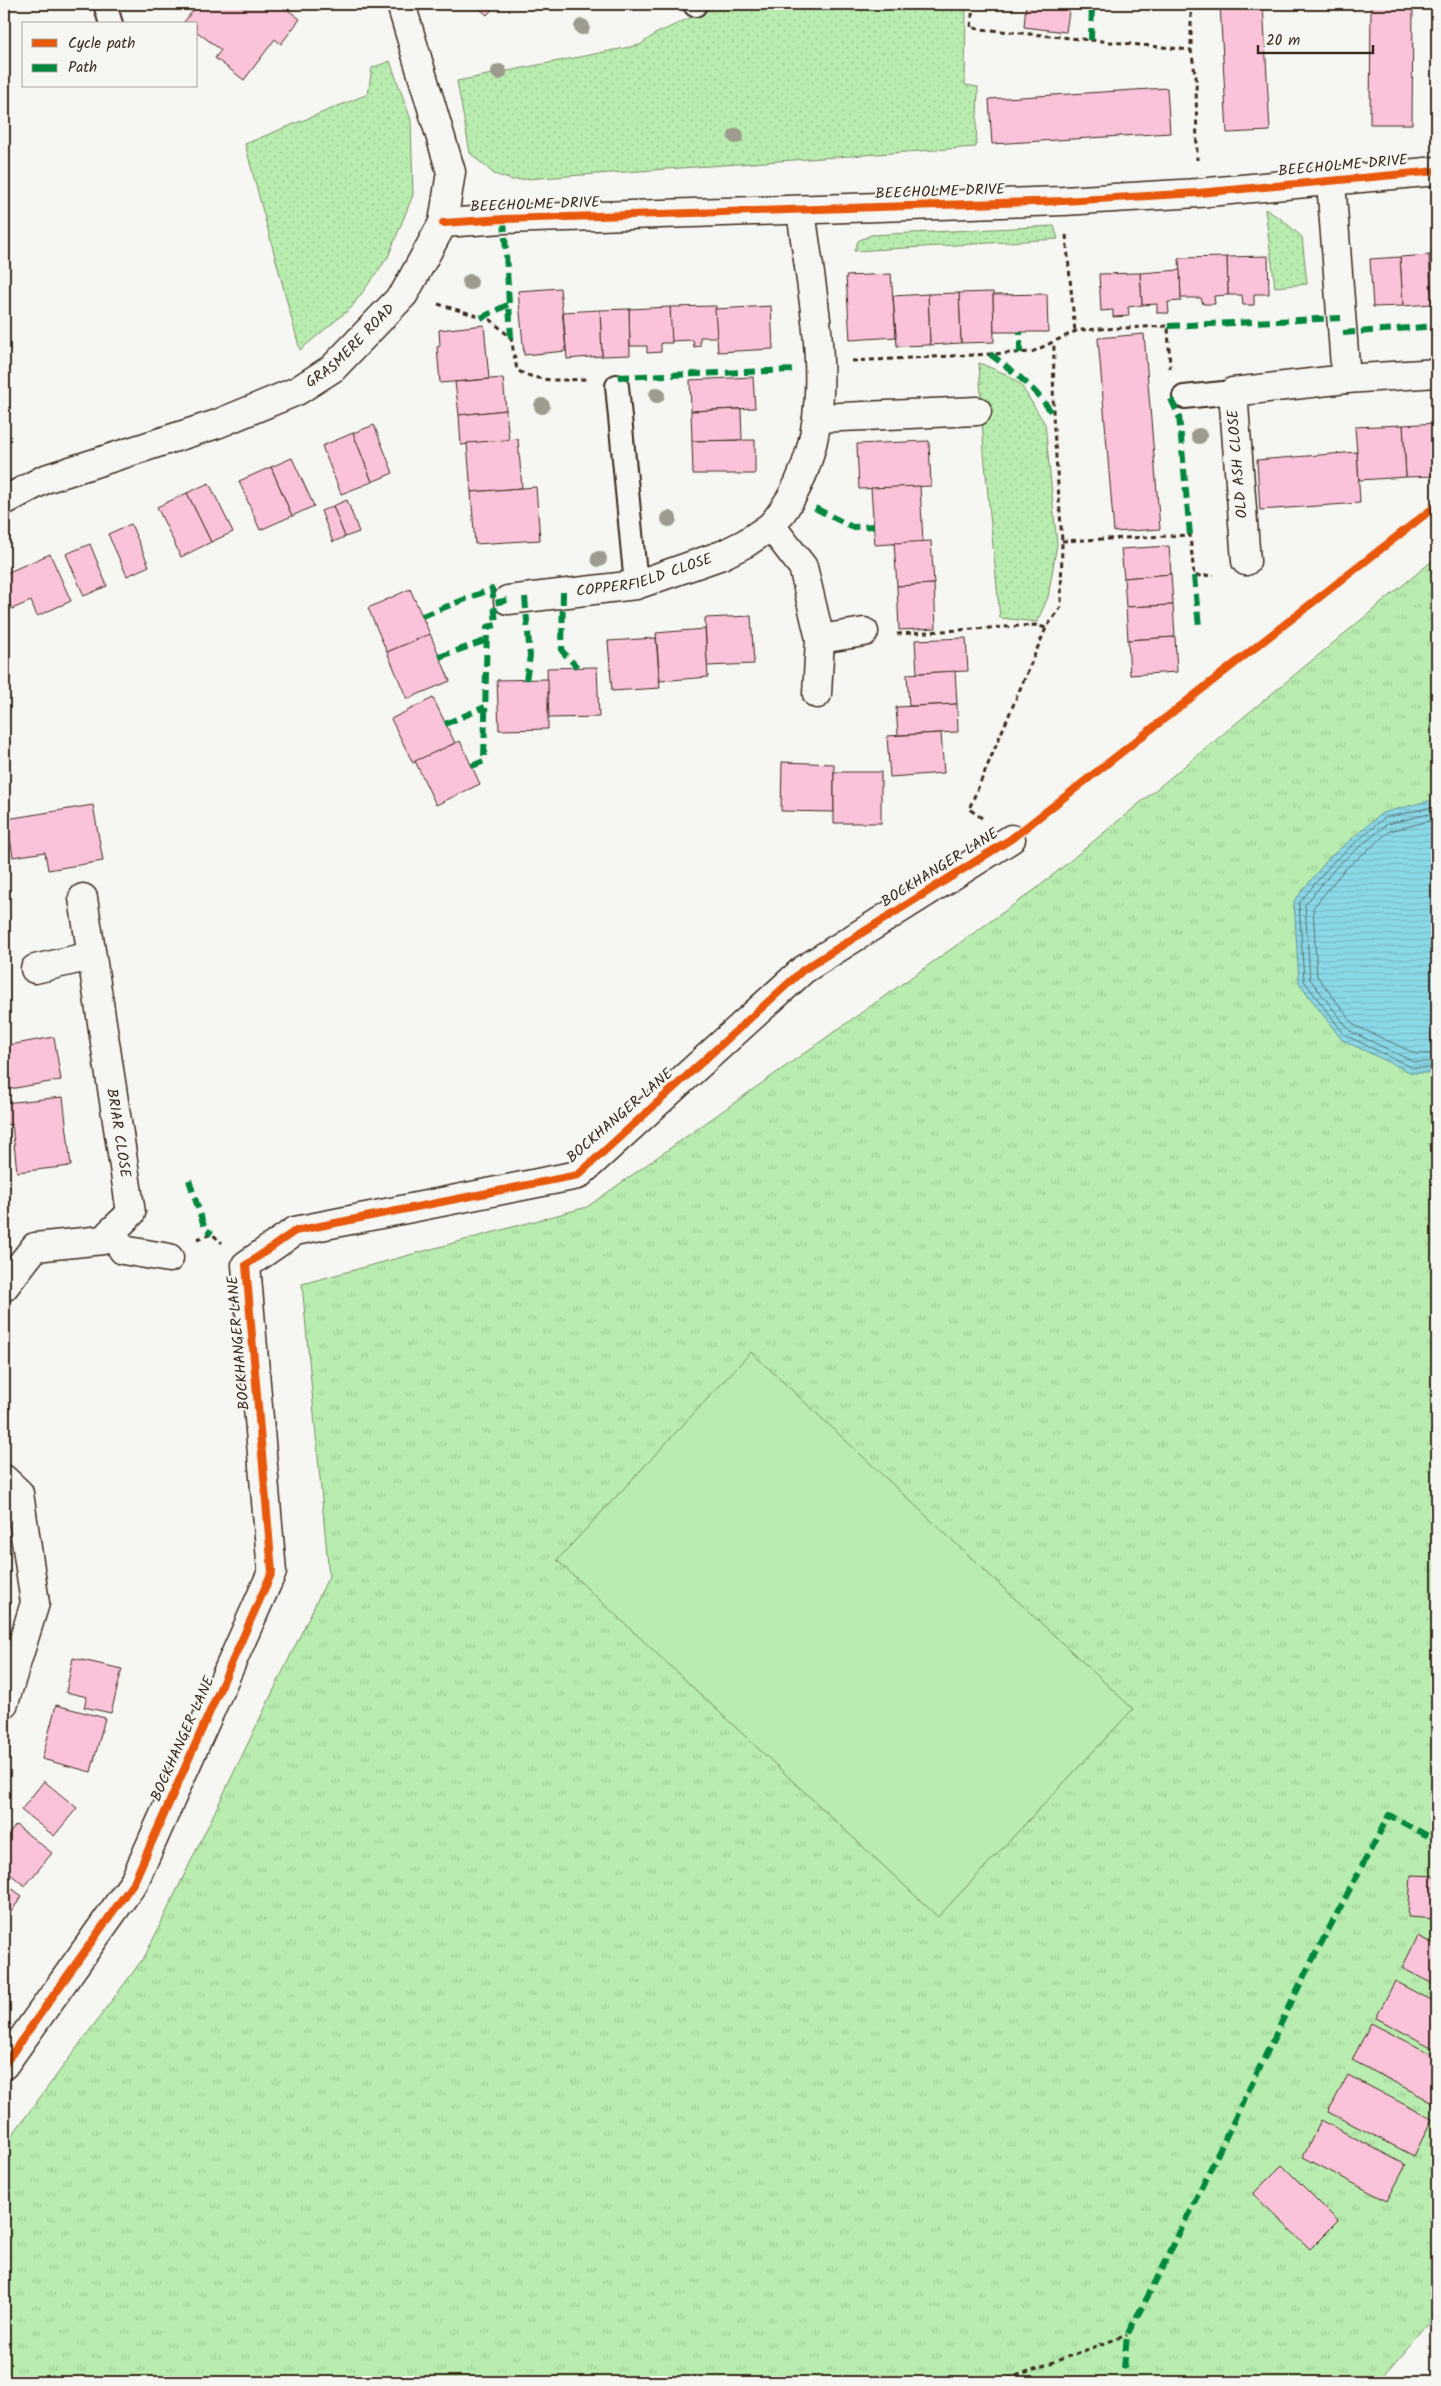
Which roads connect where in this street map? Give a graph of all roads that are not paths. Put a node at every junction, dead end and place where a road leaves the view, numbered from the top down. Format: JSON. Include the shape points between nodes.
{"nodes":[{"id":1,"x":105,"y":4,"type":"edge"},
{"id":2,"x":401,"y":4,"type":"edge"},
{"id":3,"x":110,"y":22,"type":"edge"},
{"id":4,"x":1437,"y":171,"type":"edge"},
{"id":5,"x":1331,"y":182,"type":"junction"},
{"id":6,"x":801,"y":210,"type":"junction"},
{"id":7,"x":443,"y":223,"type":"junction"},
{"id":8,"x":1437,"y":373,"type":"edge"},
{"id":9,"x":1346,"y":379,"type":"junction"},
{"id":10,"x":618,"y":386,"type":"road end"},
{"id":11,"x":1232,"y":392,"type":"junction"},
{"id":12,"x":1184,"y":397,"type":"road end"},
{"id":13,"x":977,"y":411,"type":"dead end"},
{"id":14,"x":819,"y":418,"type":"junction"},
{"id":15,"x":4,"y":501,"type":"edge"},
{"id":16,"x":771,"y":526,"type":"junction"},
{"id":17,"x":1246,"y":561,"type":"road end"},
{"id":18,"x":636,"y":585,"type":"junction"},
{"id":19,"x":508,"y":600,"type":"dead end"},
{"id":20,"x":864,"y":632,"type":"road end"},
{"id":21,"x":820,"y":639,"type":"junction"},
{"id":22,"x":817,"y":694,"type":"dead end"},
{"id":23,"x":1011,"y":839,"type":"road end"},
{"id":24,"x":83,"y":898,"type":"dead end"},
{"id":25,"x":91,"y":956,"type":"junction"},
{"id":26,"x":35,"y":969,"type":"dead end"},
{"id":27,"x":111,"y":1232,"type":"junction"},
{"id":28,"x":169,"y":1258,"type":"road end"},
{"id":29,"x":4,"y":1287,"type":"edge"},
{"id":30,"x":4,"y":1479,"type":"edge"},
{"id":31,"x":4,"y":1703,"type":"edge"},
{"id":32,"x":4,"y":2065,"type":"edge"}],
"edges":[{"from":1,"to":3,"type":"lane"},
{"from":2,"to":7,"type":"street","name":"GRASMERE ROAD","via":[[451,172]]},
{"from":4,"to":5,"type":"street","name":"BEECHOLME DRIVE"},
{"from":5,"to":6,"type":"street","name":"BEECHOLME DRIVE","via":[[1063,201]]},
{"from":5,"to":9,"type":"street"},
{"from":6,"to":7,"type":"street","name":"BEECHOLME DRIVE"},
{"from":6,"to":14,"type":"street","name":"COPPERFIELD CLOSE","via":[[820,363]]},
{"from":7,"to":15,"type":"street","name":"GRASMERE ROAD","via":[[404,294],[333,368],[297,391],[217,424],[45,479]]},
{"from":8,"to":9,"type":"street","name":"OLD ASH CLOSE"},
{"from":9,"to":11,"type":"street","name":"OLD ASH CLOSE"},
{"from":10,"to":18,"type":"lane"},
{"from":11,"to":12,"type":"lane"},
{"from":11,"to":17,"type":"street","name":"OLD ASH CLOSE"},
{"from":13,"to":14,"type":"street"},
{"from":14,"to":16,"type":"street","name":"COPPERFIELD CLOSE","via":[[802,479],[787,507]]},
{"from":16,"to":18,"type":"street","name":"COPPERFIELD CLOSE","via":[[722,555]]},
{"from":16,"to":21,"type":"street","via":[[804,567]]},
{"from":18,"to":19,"type":"street","name":"COPPERFIELD CLOSE"},
{"from":20,"to":21,"type":"street"},
{"from":21,"to":22,"type":"street"},
{"from":23,"to":32,"type":"street","name":"BOCKHANGER LANE","via":[[803,970],[578,1175],[295,1231],[246,1266],[272,1572],[134,1882]]},
{"from":24,"to":25,"type":"street","name":"BRIAR CLOSE"},
{"from":25,"to":26,"type":"street"},
{"from":25,"to":27,"type":"street","name":"BRIAR CLOSE","via":[[131,1213]]},
{"from":27,"to":28,"type":"street","via":[[123,1250]]},
{"from":27,"to":29,"type":"street","name":"BRIAR CLOSE","via":[[103,1240],[35,1247]]},
{"from":30,"to":31,"type":"street","via":[[19,1493],[34,1603]]}]}
